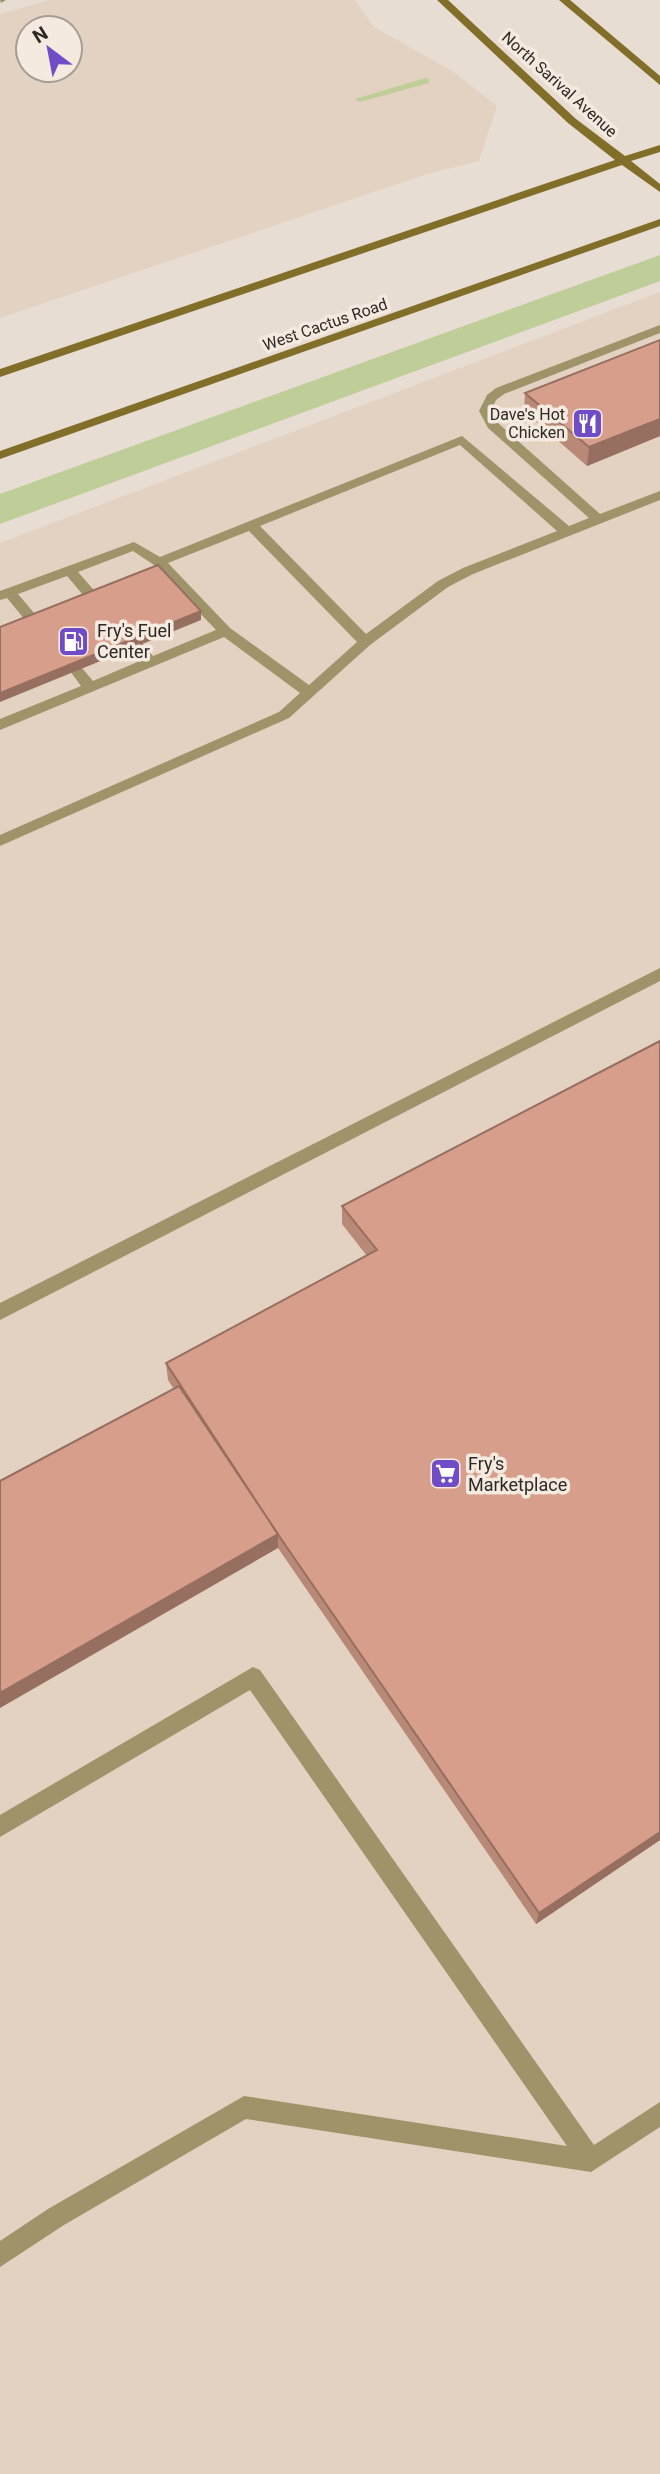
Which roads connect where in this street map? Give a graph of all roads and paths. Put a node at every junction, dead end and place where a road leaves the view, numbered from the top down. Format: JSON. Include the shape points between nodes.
{"nodes":[{"id":1,"x":442,"y":0,"type":"edge"},
{"id":2,"x":564,"y":0,"type":"edge"},
{"id":3,"x":660,"y":82,"type":"edge"},
{"id":4,"x":660,"y":148,"type":"edge"},
{"id":5,"x":623,"y":160,"type":"junction"},
{"id":6,"x":660,"y":189,"type":"edge"},
{"id":7,"x":660,"y":222,"type":"edge"},
{"id":8,"x":660,"y":329,"type":"edge"},
{"id":9,"x":3,"y":374,"type":"edge"},
{"id":10,"x":0,"y":455,"type":"edge"},
{"id":11,"x":660,"y":495,"type":"edge"},
{"id":12,"x":599,"y":520,"type":"junction"},
{"id":13,"x":251,"y":525,"type":"junction"},
{"id":14,"x":568,"y":533,"type":"junction"},
{"id":15,"x":159,"y":562,"type":"junction"},
{"id":16,"x":69,"y":570,"type":"junction"},
{"id":17,"x":5,"y":594,"type":"edge"},
{"id":18,"x":94,"y":599,"type":"edge"},
{"id":19,"x":35,"y":623,"type":"edge"},
{"id":20,"x":225,"y":631,"type":"junction"},
{"id":21,"x":365,"y":642,"type":"junction"},
{"id":22,"x":137,"y":646,"type":"edge"},
{"id":23,"x":152,"y":663,"type":"junction"},
{"id":24,"x":77,"y":671,"type":"edge"},
{"id":25,"x":91,"y":688,"type":"junction"},
{"id":26,"x":309,"y":692,"type":"junction"},
{"id":27,"x":0,"y":725,"type":"edge"},
{"id":28,"x":0,"y":841,"type":"edge"},
{"id":29,"x":660,"y":974,"type":"edge"},
{"id":30,"x":3,"y":1304,"type":"edge"},
{"id":31,"x":0,"y":1826,"type":"edge"},
{"id":32,"x":660,"y":2113,"type":"edge"},
{"id":33,"x":591,"y":2161,"type":"junction"},
{"id":34,"x":0,"y":2255,"type":"edge"}],
"edges":[{"from":1,"to":5,"type":"main road","name":"North Sarival Avenue","via":[[572,121]]},
{"from":2,"to":3,"type":"main road"},
{"from":4,"to":5,"type":"main road"},
{"from":5,"to":6,"type":"main road","name":"North Sarival Avenue"},
{"from":5,"to":9,"type":"main road"},
{"from":7,"to":10,"type":"main road","name":"West Cactus Road"},
{"from":8,"to":12,"type":"lane","via":[[500,391],[485,411],[493,425]]},
{"from":11,"to":12,"type":"lane"},
{"from":12,"to":14,"type":"lane"},
{"from":13,"to":14,"type":"lane","via":[[462,440]]},
{"from":13,"to":15,"type":"lane"},
{"from":13,"to":21,"type":"lane"},
{"from":14,"to":21,"type":"lane","via":[[443,584]]},
{"from":15,"to":16,"type":"lane","via":[[134,546]]},
{"from":15,"to":20,"type":"lane"},
{"from":16,"to":17,"type":"lane"},
{"from":16,"to":18,"type":"lane"},
{"from":17,"to":19,"type":"lane"},
{"from":20,"to":23,"type":"lane"},
{"from":20,"to":26,"type":"lane"},
{"from":21,"to":26,"type":"lane"},
{"from":22,"to":23,"type":"lane"},
{"from":23,"to":25,"type":"lane"},
{"from":24,"to":25,"type":"lane"},
{"from":25,"to":27,"type":"lane","via":[[17,713]]},
{"from":26,"to":28,"type":"lane","via":[[284,715]]},
{"from":29,"to":30,"type":"lane"},
{"from":31,"to":33,"type":"lane","via":[[253,1677]]},
{"from":32,"to":33,"type":"lane"},
{"from":33,"to":34,"type":"lane","via":[[244,2107]]}]}
